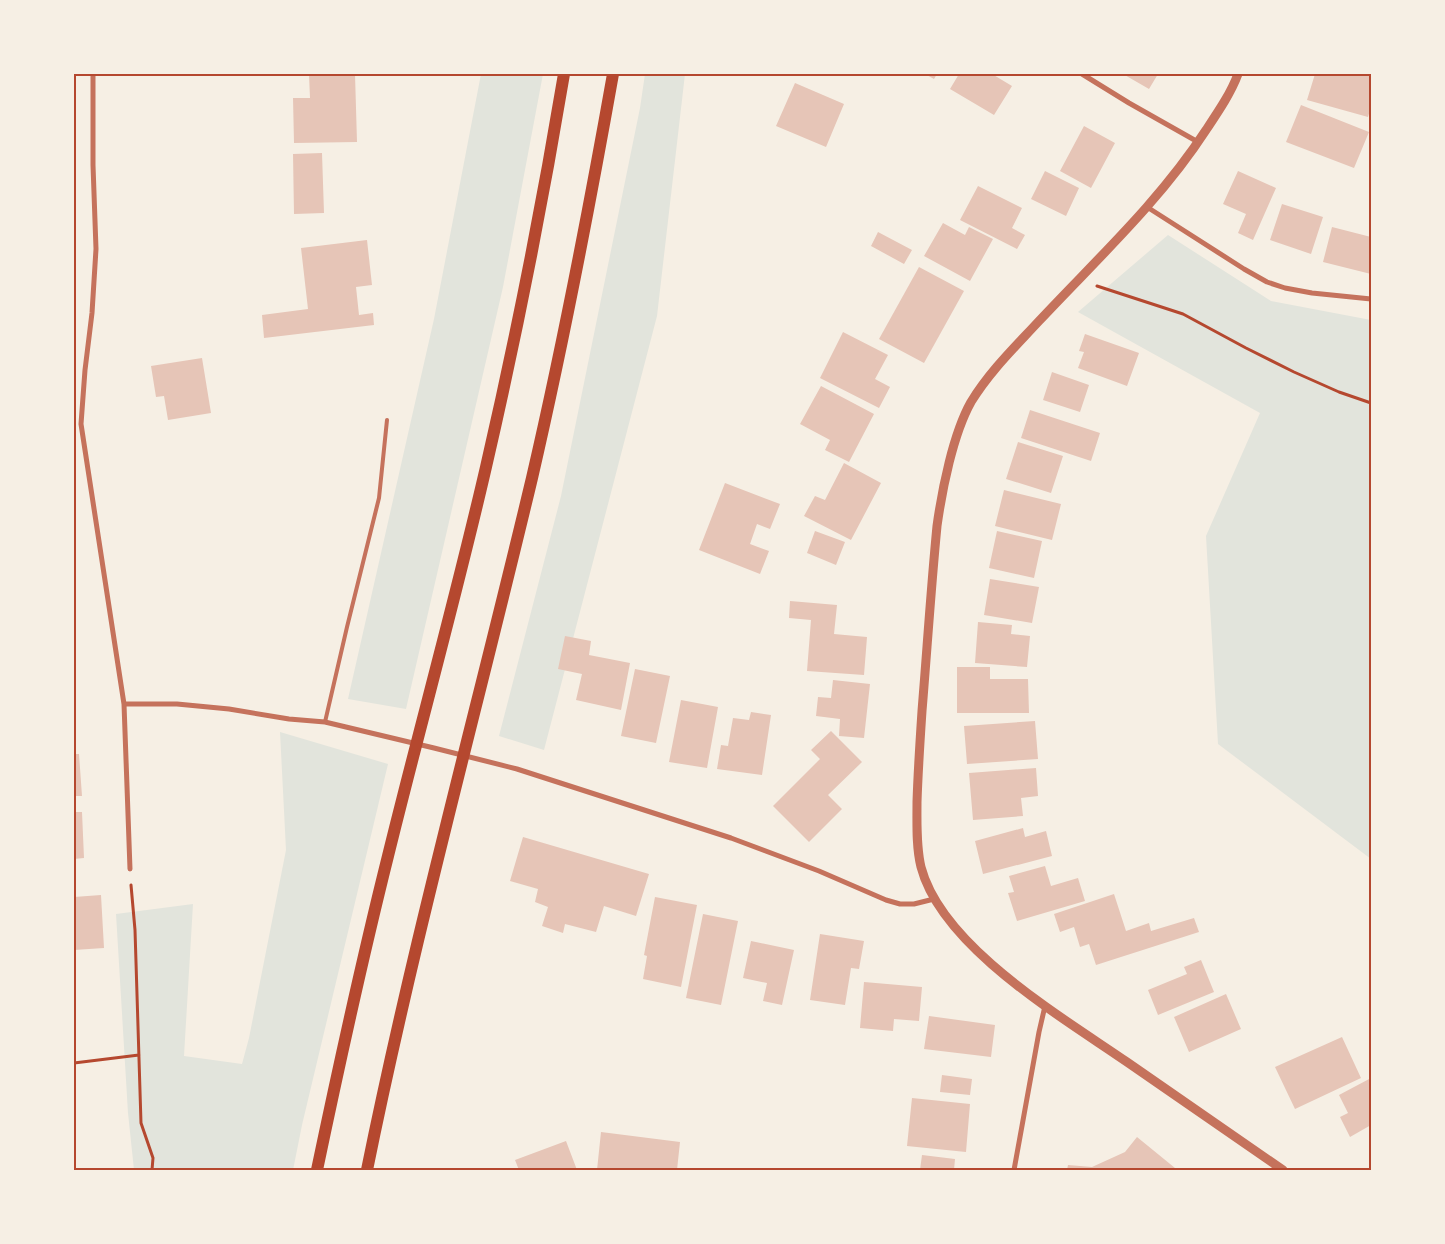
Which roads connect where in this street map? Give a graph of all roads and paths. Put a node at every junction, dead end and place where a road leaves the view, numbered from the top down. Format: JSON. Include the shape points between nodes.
{"nodes":[{"id":1,"x":93,"y":74,"type":"edge"},
{"id":2,"x":564,"y":74,"type":"edge"},
{"id":3,"x":612,"y":74,"type":"edge"},
{"id":4,"x":1082,"y":74,"type":"edge"},
{"id":5,"x":1238,"y":74,"type":"edge"},
{"id":6,"x":1198,"y":142,"type":"junction"},
{"id":7,"x":1147,"y":207,"type":"junction"},
{"id":8,"x":1078,"y":279,"type":"junction"},
{"id":9,"x":1371,"y":299,"type":"edge"},
{"id":10,"x":1371,"y":403,"type":"edge"},
{"id":11,"x":387,"y":420,"type":"dead end"},
{"id":12,"x":124,"y":704,"type":"junction"},
{"id":13,"x":325,"y":722,"type":"junction"},
{"id":14,"x":130,"y":869,"type":"joint"},
{"id":15,"x":934,"y":899,"type":"junction"},
{"id":16,"x":1046,"y":1006,"type":"junction"},
{"id":17,"x":139,"y":1056,"type":"junction"},
{"id":18,"x":74,"y":1063,"type":"edge"},
{"id":19,"x":152,"y":1170,"type":"edge"},
{"id":20,"x":317,"y":1170,"type":"edge"},
{"id":21,"x":367,"y":1170,"type":"edge"},
{"id":22,"x":1014,"y":1170,"type":"edge"},
{"id":23,"x":1283,"y":1170,"type":"edge"}],
"edges":[{"from":1,"to":12,"type":"street","via":[[96,249],[81,424]]},
{"from":2,"to":20,"type":"main road","via":[[502,394],[387,859]]},
{"from":3,"to":21,"type":"main road","via":[[575,283],[554,380],[388,1067]]},
{"from":4,"to":6,"type":"street"},
{"from":5,"to":6,"type":"street"},
{"from":6,"to":7,"type":"street"},
{"from":7,"to":8,"type":"street"},
{"from":7,"to":9,"type":"street","via":[[1267,282],[1312,293]]},
{"from":8,"to":10,"type":"path","via":[[1183,314],[1294,372]]},
{"from":8,"to":15,"type":"street","via":[[983,384],[962,421],[946,480],[938,518],[917,799],[919,858]]},
{"from":11,"to":13,"type":"lane","via":[[379,498]]},
{"from":12,"to":13,"type":"street","via":[[177,704]]},
{"from":12,"to":14,"type":"street"},
{"from":13,"to":15,"type":"street","via":[[517,770],[731,838],[886,900],[914,904]]},
{"from":14,"to":17,"type":"path"},
{"from":15,"to":16,"type":"street","via":[[979,953]]},
{"from":16,"to":22,"type":"street"},
{"from":16,"to":23,"type":"street"},
{"from":17,"to":18,"type":"path"},
{"from":17,"to":19,"type":"path","via":[[141,1123],[154,1158]]}]}
